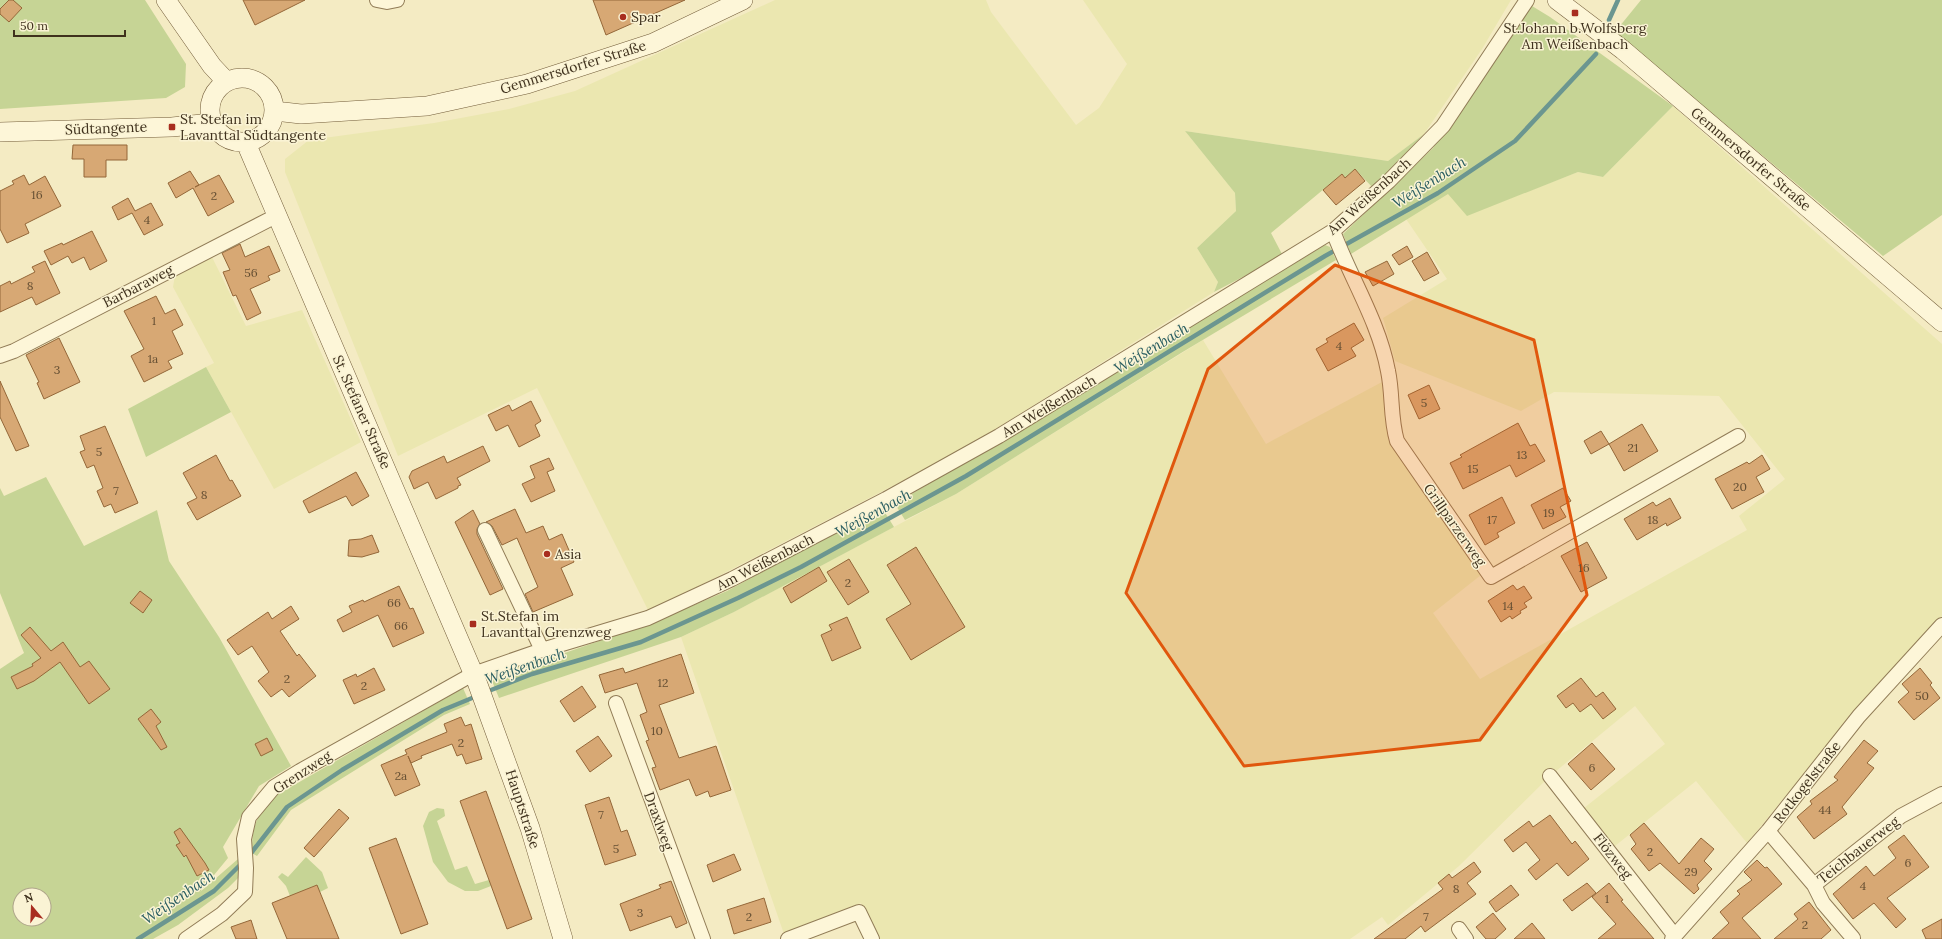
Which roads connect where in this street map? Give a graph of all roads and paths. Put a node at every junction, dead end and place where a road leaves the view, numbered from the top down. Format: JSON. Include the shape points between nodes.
{"nodes":[{"id":1,"x":166,"y":0,"type":"edge"},
{"id":2,"x":377,"y":0,"type":"edge"},
{"id":3,"x":397,"y":0,"type":"edge"},
{"id":4,"x":743,"y":0,"type":"edge"},
{"id":5,"x":1527,"y":0,"type":"edge"},
{"id":6,"x":1557,"y":0,"type":"edge"},
{"id":7,"x":226,"y":81,"type":"junction"},
{"id":8,"x":275,"y":110,"type":"junction"},
{"id":9,"x":212,"y":123,"type":"junction"},
{"id":10,"x":0,"y":132,"type":"edge"},
{"id":11,"x":246,"y":143,"type":"junction"},
{"id":12,"x":276,"y":216,"type":"junction"},
{"id":13,"x":1334,"y":233,"type":"junction"},
{"id":14,"x":1942,"y":322,"type":"edge"},
{"id":15,"x":0,"y":356,"type":"edge"},
{"id":16,"x":1738,"y":436,"type":"dead end"},
{"id":17,"x":485,"y":530,"type":"dead end"},
{"id":18,"x":1942,"y":625,"type":"edge"},
{"id":19,"x":542,"y":650,"type":"junction"},
{"id":20,"x":475,"y":678,"type":"junction"},
{"id":21,"x":616,"y":703,"type":"dead end"},
{"id":22,"x":1550,"y":776,"type":"dead end"},
{"id":23,"x":1942,"y":794,"type":"edge"},
{"id":24,"x":1768,"y":831,"type":"junction"},
{"id":25,"x":1814,"y":885,"type":"junction"},
{"id":26,"x":1674,"y":938,"type":"edge"},
{"id":27,"x":1853,"y":938,"type":"edge"},
{"id":28,"x":186,"y":939,"type":"edge"},
{"id":29,"x":563,"y":939,"type":"edge"},
{"id":30,"x":703,"y":939,"type":"edge"},
{"id":31,"x":788,"y":939,"type":"edge"},
{"id":32,"x":872,"y":939,"type":"edge"}],
"edges":[{"from":1,"to":7,"type":"main road","via":[[212,66]]},
{"from":2,"to":3,"type":"street"},
{"from":4,"to":8,"type":"main road","name":"Gemmersdorfer Straße","via":[[653,43],[527,84],[426,106],[301,114]]},
{"from":5,"to":13,"type":"street","name":"Am Weißenbach","via":[[1443,126]]},
{"from":6,"to":14,"type":"main road","name":"Gemmersdorfer Straße","via":[[1623,50]]},
{"from":7,"to":8,"type":"main road","via":[[235,78],[255,80],[265,86],[273,99]]},
{"from":7,"to":9,"type":"main road","via":[[214,93],[210,105]]},
{"from":8,"to":11,"type":"main road","via":[[272,123],[264,135]]},
{"from":9,"to":10,"type":"main road","name":"Südtangente","via":[[172,127]]},
{"from":9,"to":11,"type":"main road","via":[[225,138]]},
{"from":11,"to":12,"type":"main road","name":"St. Stefaner Straße"},
{"from":12,"to":15,"type":"street","name":"Barbaraweg"},
{"from":12,"to":20,"type":"main road","name":"St. Stefaner Straße","via":[[392,480]]},
{"from":13,"to":16,"type":"street","name":"Grillparzerweg","via":[[1382,351],[1388,371],[1393,427],[1397,441],[1491,577]]},
{"from":13,"to":19,"type":"street","name":"Am Weißenbach","via":[[999,436],[886,500],[732,579],[648,618]]},
{"from":17,"to":19,"type":"street"},
{"from":18,"to":24,"type":"street","name":"Rotkogelstraße","via":[[1859,716]]},
{"from":19,"to":20,"type":"street","name":"Am Weißenbach"},
{"from":20,"to":28,"type":"street","name":"Grenzweg","via":[[300,771],[274,788],[249,817],[244,839],[245,892],[222,914]]},
{"from":20,"to":29,"type":"main road","name":"Hauptstraße","via":[[530,828]]},
{"from":21,"to":30,"type":"street","name":"Draxlweg"},
{"from":22,"to":26,"type":"street","name":"Flözweg"},
{"from":23,"to":25,"type":"street","name":"Teichbauerweg","via":[[1902,816]]},
{"from":24,"to":25,"type":"street","name":"Teichbauerweg"},
{"from":24,"to":26,"type":"street","name":"Rotkogelstraße"},
{"from":25,"to":27,"type":"street","via":[[1823,903]]},
{"from":31,"to":32,"type":"street","via":[[859,912]]}]}
